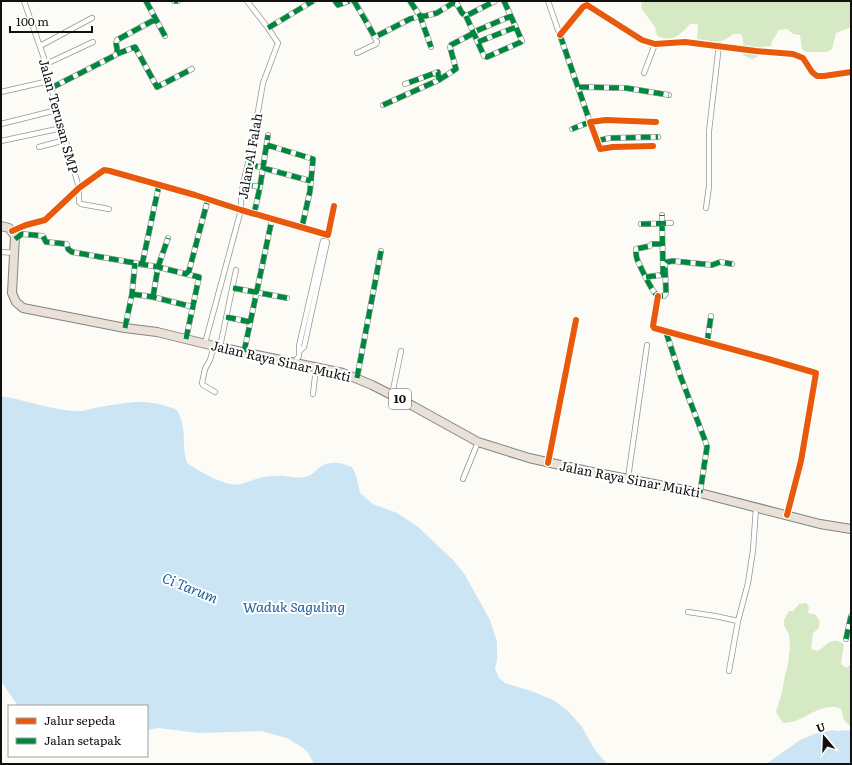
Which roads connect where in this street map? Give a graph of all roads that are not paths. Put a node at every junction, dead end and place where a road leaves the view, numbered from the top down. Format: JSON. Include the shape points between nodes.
{"nodes":[{"id":1,"x":24,"y":1,"type":"edge"},
{"id":2,"x":146,"y":1,"type":"edge"},
{"id":3,"x":174,"y":1,"type":"edge"},
{"id":4,"x":178,"y":1,"type":"edge"},
{"id":5,"x":247,"y":1,"type":"edge"},
{"id":6,"x":313,"y":1,"type":"edge"},
{"id":7,"x":335,"y":1,"type":"edge"},
{"id":8,"x":349,"y":1,"type":"edge"},
{"id":9,"x":354,"y":1,"type":"edge"},
{"id":10,"x":410,"y":1,"type":"edge"},
{"id":11,"x":495,"y":1,"type":"edge"},
{"id":12,"x":504,"y":1,"type":"edge"},
{"id":13,"x":548,"y":1,"type":"edge"},
{"id":14,"x":420,"y":16,"type":"junction"},
{"id":15,"x":466,"y":16,"type":"junction"},
{"id":16,"x":511,"y":16,"type":"junction"},
{"id":17,"x":92,"y":18,"type":"dead end"},
{"id":18,"x":156,"y":19,"type":"junction"},
{"id":19,"x":516,"y":27,"type":"junction"},
{"id":20,"x":268,"y":28,"type":"junction"},
{"id":21,"x":474,"y":33,"type":"junction"},
{"id":22,"x":560,"y":35,"type":"junction"},
{"id":23,"x":165,"y":36,"type":"dead end"},
{"id":24,"x":375,"y":37,"type":"junction"},
{"id":25,"x":93,"y":42,"type":"dead end"},
{"id":26,"x":478,"y":42,"type":"junction"},
{"id":27,"x":655,"y":44,"type":"junction"},
{"id":28,"x":719,"y":45,"type":"junction"},
{"id":29,"x":40,"y":46,"type":"junction"},
{"id":30,"x":431,"y":47,"type":"dead end"},
{"id":31,"x":357,"y":53,"type":"dead end"},
{"id":32,"x":117,"y":54,"type":"junction"},
{"id":33,"x":46,"y":64,"type":"junction"},
{"id":34,"x":192,"y":69,"type":"dead end"},
{"id":35,"x":851,"y":72,"type":"edge"},
{"id":36,"x":644,"y":73,"type":"dead end"},
{"id":37,"x":440,"y":80,"type":"junction"},
{"id":38,"x":49,"y":81,"type":"junction"},
{"id":39,"x":405,"y":84,"type":"dead end"},
{"id":40,"x":578,"y":87,"type":"junction"},
{"id":41,"x":51,"y":88,"type":"junction"},
{"id":42,"x":1,"y":92,"type":"edge"},
{"id":43,"x":668,"y":95,"type":"dead end"},
{"id":44,"x":384,"y":105,"type":"dead end"},
{"id":45,"x":57,"y":110,"type":"junction"},
{"id":46,"x":590,"y":122,"type":"junction"},
{"id":47,"x":656,"y":122,"type":"dead end"},
{"id":48,"x":1,"y":124,"type":"edge"},
{"id":49,"x":62,"y":128,"type":"junction"},
{"id":50,"x":572,"y":129,"type":"dead end"},
{"id":51,"x":268,"y":135,"type":"dead end"},
{"id":52,"x":658,"y":137,"type":"dead end"},
{"id":53,"x":65,"y":140,"type":"junction"},
{"id":54,"x":1,"y":141,"type":"edge"},
{"id":55,"x":596,"y":141,"type":"junction"},
{"id":56,"x":267,"y":144,"type":"junction"},
{"id":57,"x":653,"y":146,"type":"dead end"},
{"id":58,"x":39,"y":147,"type":"dead end"},
{"id":59,"x":248,"y":164,"type":"junction"},
{"id":60,"x":263,"y":168,"type":"junction"},
{"id":61,"x":311,"y":181,"type":"junction"},
{"id":62,"x":243,"y":184,"type":"junction"},
{"id":63,"x":159,"y":185,"type":"junction"},
{"id":64,"x":260,"y":187,"type":"junction"},
{"id":65,"x":79,"y":188,"type":"junction"},
{"id":66,"x":208,"y":199,"type":"junction"},
{"id":67,"x":334,"y":206,"type":"dead end"},
{"id":68,"x":706,"y":208,"type":"dead end"},
{"id":69,"x":109,"y":209,"type":"dead end"},
{"id":70,"x":241,"y":210,"type":"junction"},
{"id":71,"x":254,"y":214,"type":"junction"},
{"id":72,"x":662,"y":215,"type":"dead end"},
{"id":73,"x":272,"y":219,"type":"junction"},
{"id":74,"x":662,"y":223,"type":"junction"},
{"id":75,"x":671,"y":223,"type":"dead end"},
{"id":76,"x":641,"y":224,"type":"dead end"},
{"id":77,"x":1,"y":226,"type":"edge"},
{"id":78,"x":302,"y":227,"type":"junction"},
{"id":79,"x":12,"y":231,"type":"junction"},
{"id":80,"x":168,"y":238,"type":"dead end"},
{"id":81,"x":16,"y":239,"type":"junction"},
{"id":82,"x":662,"y":244,"type":"junction"},
{"id":83,"x":381,"y":251,"type":"dead end"},
{"id":84,"x":1,"y":252,"type":"edge"},
{"id":85,"x":15,"y":253,"type":"junction"},
{"id":86,"x":135,"y":264,"type":"junction"},
{"id":87,"x":142,"y":264,"type":"junction"},
{"id":88,"x":732,"y":264,"type":"dead end"},
{"id":89,"x":158,"y":267,"type":"junction"},
{"id":90,"x":236,"y":270,"type":"dead end"},
{"id":91,"x":186,"y":274,"type":"junction"},
{"id":92,"x":646,"y":277,"type":"junction"},
{"id":93,"x":233,"y":288,"type":"junction"},
{"id":94,"x":256,"y":292,"type":"junction"},
{"id":95,"x":132,"y":294,"type":"junction"},
{"id":96,"x":152,"y":296,"type":"junction"},
{"id":97,"x":313,"y":296,"type":"junction"},
{"id":98,"x":658,"y":296,"type":"junction"},
{"id":99,"x":287,"y":298,"type":"dead end"},
{"id":100,"x":193,"y":307,"type":"junction"},
{"id":101,"x":711,"y":316,"type":"dead end"},
{"id":102,"x":226,"y":317,"type":"junction"},
{"id":103,"x":576,"y":320,"type":"dead end"},
{"id":104,"x":250,"y":322,"type":"junction"},
{"id":105,"x":125,"y":328,"type":"junction"},
{"id":106,"x":666,"y":332,"type":"junction"},
{"id":107,"x":186,"y":338,"type":"junction"},
{"id":108,"x":205,"y":343,"type":"junction"},
{"id":109,"x":707,"y":343,"type":"junction"},
{"id":110,"x":647,"y":345,"type":"dead end"},
{"id":111,"x":217,"y":346,"type":"junction"},
{"id":112,"x":402,"y":351,"type":"dead end"},
{"id":113,"x":244,"y":352,"type":"junction"},
{"id":114,"x":294,"y":363,"type":"junction"},
{"id":115,"x":316,"y":368,"type":"junction"},
{"id":116,"x":357,"y":378,"type":"junction"},
{"id":117,"x":215,"y":392,"type":"dead end"},
{"id":118,"x":313,"y":394,"type":"dead end"},
{"id":119,"x":392,"y":395,"type":"junction"},
{"id":120,"x":478,"y":442,"type":"junction"},
{"id":121,"x":548,"y":462,"type":"junction"},
{"id":122,"x":628,"y":478,"type":"junction"},
{"id":123,"x":463,"y":479,"type":"dead end"},
{"id":124,"x":700,"y":493,"type":"junction"},
{"id":125,"x":756,"y":508,"type":"junction"},
{"id":126,"x":787,"y":515,"type":"junction"},
{"id":127,"x":851,"y":529,"type":"edge"},
{"id":128,"x":688,"y":612,"type":"dead end"},
{"id":129,"x":851,"y":616,"type":"edge"},
{"id":130,"x":738,"y":621,"type":"junction"},
{"id":131,"x":846,"y":639,"type":"dead end"},
{"id":132,"x":728,"y":671,"type":"dead end"}],
"edges":[{"from":1,"to":29,"type":"street","name":"Jalan Terusan SMP"},
{"from":2,"to":18,"type":"street"},
{"from":3,"to":4,"type":"street"},
{"from":5,"to":20,"type":"street","name":"Jalan Al Falah"},
{"from":6,"to":20,"type":"street"},
{"from":7,"to":8,"type":"street","via":[[338,5]]},
{"from":9,"to":24,"type":"street"},
{"from":10,"to":14,"type":"street"},
{"from":11,"to":15,"type":"street"},
{"from":12,"to":16,"type":"street"},
{"from":13,"to":22,"type":"street"},
{"from":14,"to":15,"type":"street","via":[[430,16],[454,3]]},
{"from":14,"to":24,"type":"street"},
{"from":14,"to":30,"type":"street"},
{"from":15,"to":21,"type":"street"},
{"from":16,"to":19,"type":"street"},
{"from":16,"to":21,"type":"street"},
{"from":17,"to":29,"type":"street"},
{"from":18,"to":23,"type":"street"},
{"from":18,"to":32,"type":"street","via":[[117,40]]},
{"from":19,"to":26,"type":"street"},
{"from":19,"to":26,"type":"street","via":[[522,42],[487,57],[484,56]]},
{"from":20,"to":59,"type":"street","name":"Jalan Al Falah","via":[[277,44],[263,83]]},
{"from":21,"to":26,"type":"street"},
{"from":21,"to":37,"type":"street","via":[[451,45],[456,69]]},
{"from":22,"to":27,"type":"street","via":[[586,5],[642,40]]},
{"from":22,"to":40,"type":"street"},
{"from":24,"to":31,"type":"street","via":[[376,44]]},
{"from":25,"to":33,"type":"street"},
{"from":27,"to":28,"type":"street","via":[[685,42]]},
{"from":27,"to":36,"type":"street"},
{"from":28,"to":35,"type":"street","via":[[797,54],[803,58],[812,72],[820,76]]},
{"from":28,"to":68,"type":"street","via":[[709,131],[709,186]]},
{"from":29,"to":33,"type":"street","name":"Jalan Terusan SMP"},
{"from":32,"to":34,"type":"street","via":[[135,47],[158,87]]},
{"from":32,"to":41,"type":"street"},
{"from":33,"to":38,"type":"street","name":"Jalan Terusan SMP"},
{"from":37,"to":39,"type":"street","via":[[438,72]]},
{"from":37,"to":44,"type":"street"},
{"from":38,"to":41,"type":"street","name":"Jalan Terusan SMP"},
{"from":38,"to":42,"type":"street"},
{"from":40,"to":43,"type":"street","via":[[614,87]]},
{"from":40,"to":46,"type":"street"},
{"from":41,"to":45,"type":"street","name":"Jalan Terusan SMP"},
{"from":45,"to":48,"type":"street"},
{"from":45,"to":49,"type":"street","name":"Jalan Terusan SMP"},
{"from":46,"to":47,"type":"street"},
{"from":46,"to":50,"type":"street"},
{"from":46,"to":55,"type":"street"},
{"from":49,"to":53,"type":"street","name":"Jalan Terusan SMP"},
{"from":49,"to":54,"type":"street"},
{"from":51,"to":56,"type":"street"},
{"from":52,"to":55,"type":"street","via":[[610,138]]},
{"from":53,"to":58,"type":"street"},
{"from":53,"to":65,"type":"street","name":"Jalan Terusan SMP"},
{"from":55,"to":57,"type":"street","via":[[600,149]]},
{"from":56,"to":60,"type":"street"},
{"from":56,"to":61,"type":"street","via":[[313,159]]},
{"from":59,"to":60,"type":"street"},
{"from":59,"to":62,"type":"street","name":"Jalan Al Falah"},
{"from":60,"to":61,"type":"street"},
{"from":60,"to":64,"type":"street"},
{"from":61,"to":78,"type":"street"},
{"from":62,"to":64,"type":"street"},
{"from":62,"to":70,"type":"street","name":"Jalan Al Falah"},
{"from":63,"to":65,"type":"street","via":[[104,170]]},
{"from":63,"to":66,"type":"street"},
{"from":63,"to":87,"type":"street"},
{"from":64,"to":71,"type":"street"},
{"from":65,"to":69,"type":"street","name":"Jalan Terusan SMP","via":[[79,203]]},
{"from":65,"to":79,"type":"street","via":[[45,220]]},
{"from":66,"to":70,"type":"street"},
{"from":66,"to":91,"type":"street","via":[[189,271]]},
{"from":67,"to":78,"type":"street","via":[[328,235]]},
{"from":70,"to":71,"type":"street"},
{"from":70,"to":108,"type":"street","name":"Jalan Al Falah"},
{"from":71,"to":73,"type":"street"},
{"from":72,"to":74,"type":"street"},
{"from":73,"to":78,"type":"street"},
{"from":73,"to":94,"type":"street"},
{"from":74,"to":75,"type":"street"},
{"from":74,"to":76,"type":"street"},
{"from":74,"to":82,"type":"street"},
{"from":77,"to":79,"type":"highway"},
{"from":79,"to":81,"type":"highway"},
{"from":80,"to":89,"type":"street"},
{"from":81,"to":85,"type":"highway","name":"Jalan Raya Sinar Mukti","number":"10"},
{"from":81,"to":86,"type":"street","via":[[22,234],[43,236],[46,242],[67,244],[72,252]]},
{"from":82,"to":92,"type":"street","via":[[663,274]]},
{"from":82,"to":92,"type":"street","via":[[636,249]]},
{"from":83,"to":116,"type":"street"},
{"from":84,"to":85,"type":"street"},
{"from":85,"to":105,"type":"highway","name":"Jalan Raya Sinar Mukti","number":"10","via":[[12,293],[20,307]]},
{"from":86,"to":87,"type":"street"},
{"from":86,"to":95,"type":"street"},
{"from":87,"to":89,"type":"street"},
{"from":88,"to":98,"type":"street","via":[[668,262],[666,293],[664,296]]},
{"from":89,"to":91,"type":"street"},
{"from":89,"to":96,"type":"street"},
{"from":90,"to":93,"type":"street"},
{"from":91,"to":100,"type":"street","via":[[198,277]]},
{"from":92,"to":98,"type":"street"},
{"from":93,"to":94,"type":"street"},
{"from":93,"to":102,"type":"street"},
{"from":94,"to":99,"type":"street"},
{"from":94,"to":104,"type":"street"},
{"from":95,"to":96,"type":"street"},
{"from":95,"to":105,"type":"street"},
{"from":96,"to":100,"type":"street"},
{"from":97,"to":97,"type":"street","via":[[323,241],[324,240],[327,242]]},
{"from":97,"to":114,"type":"street","via":[[302,346]]},
{"from":98,"to":106,"type":"street","via":[[654,327]]},
{"from":100,"to":107,"type":"street"},
{"from":101,"to":109,"type":"street"},
{"from":102,"to":104,"type":"street"},
{"from":102,"to":111,"type":"street"},
{"from":103,"to":121,"type":"street"},
{"from":104,"to":113,"type":"street"},
{"from":105,"to":107,"type":"highway","name":"Jalan Raya Sinar Mukti","number":"10"},
{"from":106,"to":109,"type":"street"},
{"from":106,"to":124,"type":"street","via":[[707,447]]},
{"from":107,"to":108,"type":"highway","name":"Jalan Raya Sinar Mukti","number":"10"},
{"from":108,"to":111,"type":"highway","name":"Jalan Raya Sinar Mukti","number":"10"},
{"from":109,"to":126,"type":"street","via":[[816,373]]},
{"from":110,"to":122,"type":"street"},
{"from":111,"to":113,"type":"highway","name":"Jalan Raya Sinar Mukti","number":"10"},
{"from":111,"to":117,"type":"street","via":[[204,369],[202,383]]},
{"from":112,"to":119,"type":"street"},
{"from":113,"to":114,"type":"highway","name":"Jalan Raya Sinar Mukti","number":"10"},
{"from":114,"to":115,"type":"highway","name":"Jalan Raya Sinar Mukti","number":"10"},
{"from":115,"to":116,"type":"highway","name":"Jalan Raya Sinar Mukti","number":"10"},
{"from":115,"to":118,"type":"street"},
{"from":116,"to":119,"type":"highway","name":"Jalan Raya Sinar Mukti","number":"10"},
{"from":119,"to":120,"type":"highway","name":"Jalan Raya Sinar Mukti","number":"10"},
{"from":120,"to":121,"type":"highway","name":"Jalan Raya Sinar Mukti","number":"10"},
{"from":120,"to":123,"type":"street"},
{"from":121,"to":122,"type":"highway","name":"Jalan Raya Sinar Mukti","number":"10"},
{"from":122,"to":124,"type":"highway","name":"Jalan Raya Sinar Mukti","number":"10"},
{"from":124,"to":125,"type":"highway","name":"Jalan Raya Sinar Mukti","number":"10"},
{"from":125,"to":126,"type":"highway","name":"Jalan Raya Sinar Mukti","number":"10"},
{"from":125,"to":130,"type":"street","via":[[748,583]]},
{"from":126,"to":127,"type":"highway","name":"Jalan Raya Sinar Mukti","number":"10"},
{"from":128,"to":130,"type":"street"},
{"from":129,"to":131,"type":"street"},
{"from":130,"to":132,"type":"street"}]}
